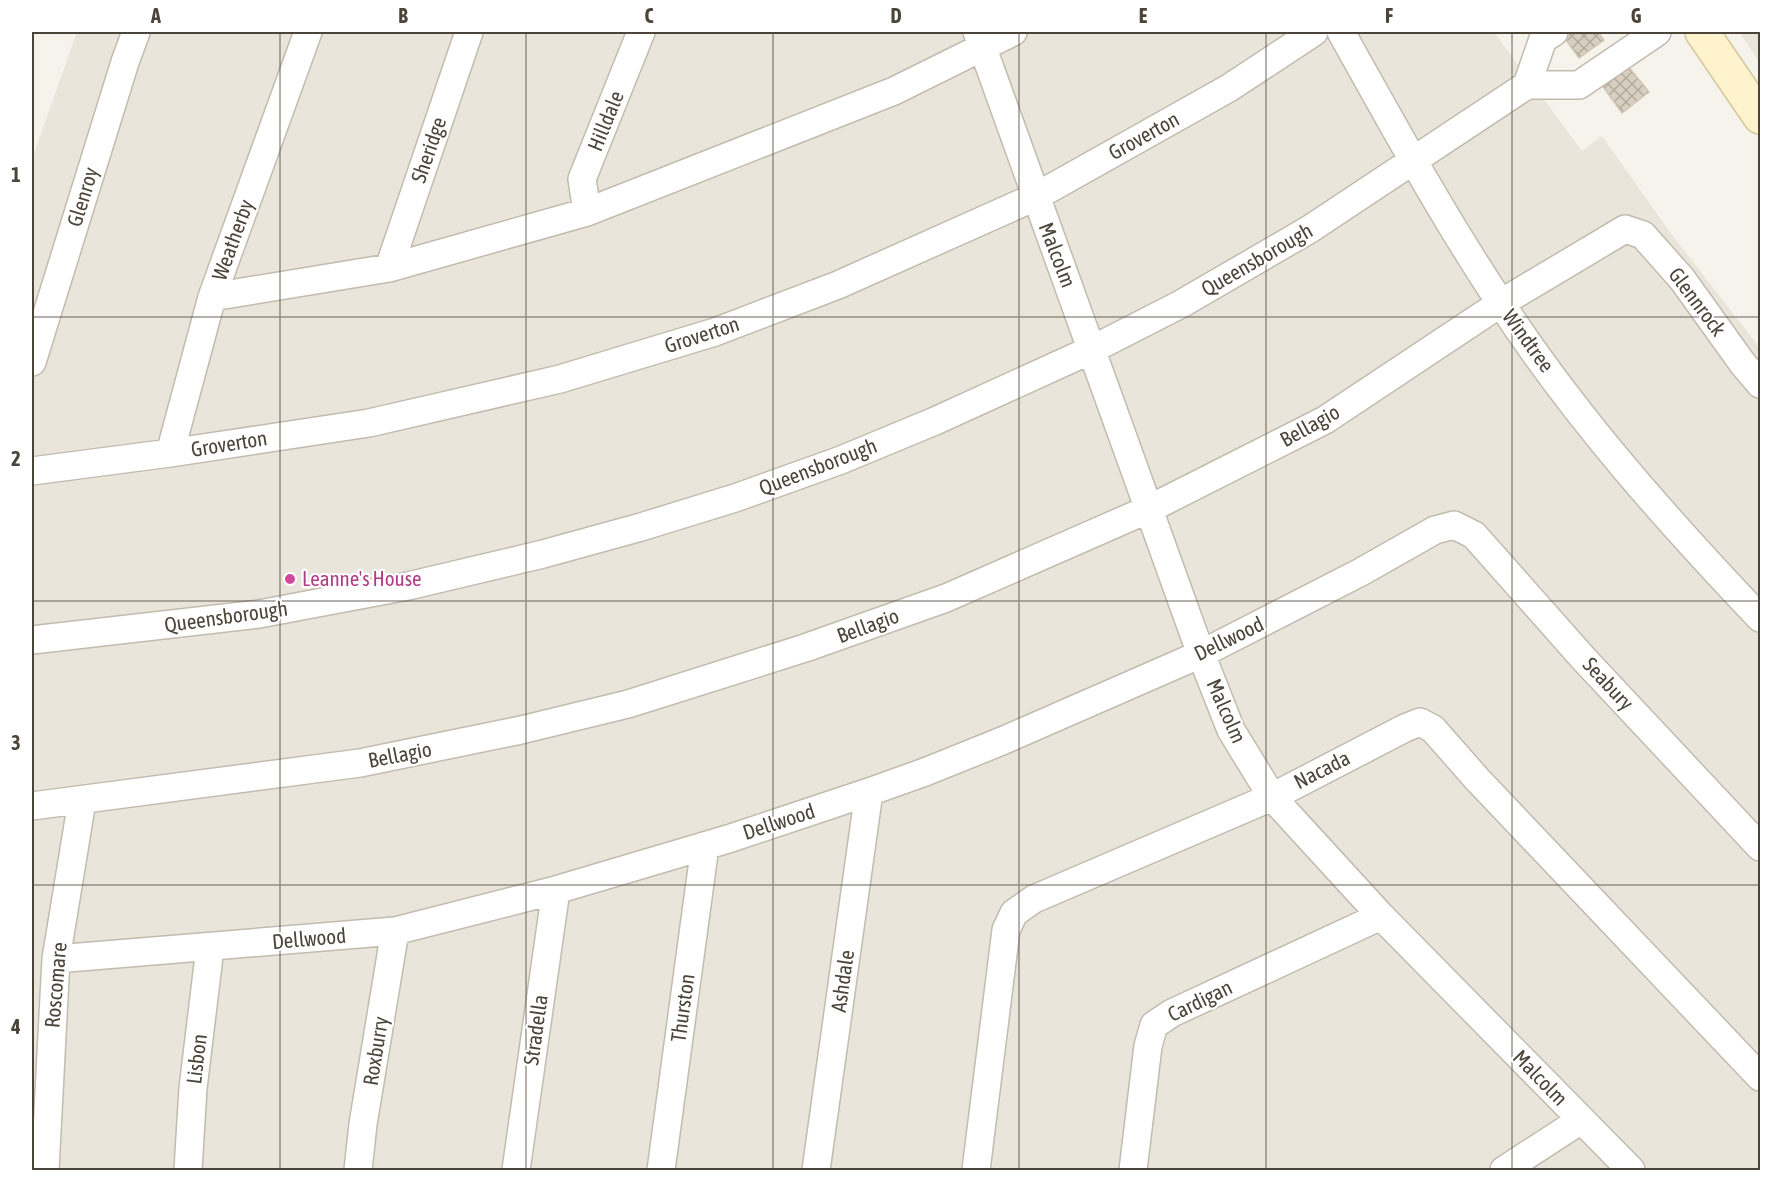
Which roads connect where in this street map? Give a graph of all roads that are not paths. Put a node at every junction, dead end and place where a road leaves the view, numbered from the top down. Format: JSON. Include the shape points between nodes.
{"nodes":[{"id":1,"x":136,"y":32,"type":"edge"},
{"id":2,"x":308,"y":32,"type":"edge"},
{"id":3,"x":469,"y":32,"type":"edge"},
{"id":4,"x":641,"y":32,"type":"edge"},
{"id":5,"x":1013,"y":32,"type":"edge"},
{"id":6,"x":1314,"y":32,"type":"edge"},
{"id":7,"x":1341,"y":32,"type":"edge"},
{"id":8,"x":1554,"y":32,"type":"edge"},
{"id":9,"x":1657,"y":32,"type":"edge"},
{"id":10,"x":1702,"y":32,"type":"edge"},
{"id":11,"x":979,"y":39,"type":"edge"},
{"id":12,"x":1527,"y":85,"type":"junction"},
{"id":13,"x":1761,"y":117,"type":"edge"},
{"id":14,"x":1413,"y":162,"type":"junction"},
{"id":15,"x":1035,"y":196,"type":"junction"},
{"id":16,"x":587,"y":212,"type":"junction"},
{"id":17,"x":1625,"y":229,"type":"joint"},
{"id":18,"x":389,"y":268,"type":"junction"},
{"id":19,"x":212,"y":297,"type":"junction"},
{"id":20,"x":1501,"y":303,"type":"junction"},
{"id":21,"x":1093,"y":349,"type":"junction"},
{"id":22,"x":32,"y":362,"type":"edge"},
{"id":23,"x":1761,"y":384,"type":"edge"},
{"id":24,"x":170,"y":453,"type":"junction"},
{"id":25,"x":32,"y":471,"type":"edge"},
{"id":26,"x":1149,"y":509,"type":"junction"},
{"id":27,"x":1454,"y":525,"type":"joint"},
{"id":28,"x":1761,"y":618,"type":"edge"},
{"id":29,"x":32,"y":640,"type":"edge"},
{"id":30,"x":1201,"y":654,"type":"junction"},
{"id":31,"x":869,"y":792,"type":"junction"},
{"id":32,"x":1272,"y":797,"type":"junction"},
{"id":33,"x":82,"y":801,"type":"junction"},
{"id":34,"x":32,"y":806,"type":"edge"},
{"id":35,"x":705,"y":846,"type":"junction"},
{"id":36,"x":1761,"y":847,"type":"edge"},
{"id":37,"x":556,"y":890,"type":"junction"},
{"id":38,"x":1381,"y":916,"type":"junction"},
{"id":39,"x":395,"y":932,"type":"junction"},
{"id":40,"x":210,"y":948,"type":"junction"},
{"id":41,"x":56,"y":959,"type":"junction"},
{"id":42,"x":1761,"y":1077,"type":"edge"},
{"id":43,"x":1581,"y":1120,"type":"junction"},
{"id":44,"x":45,"y":1170,"type":"edge"},
{"id":45,"x":188,"y":1170,"type":"edge"},
{"id":46,"x":358,"y":1170,"type":"edge"},
{"id":47,"x":516,"y":1170,"type":"edge"},
{"id":48,"x":661,"y":1170,"type":"edge"},
{"id":49,"x":816,"y":1170,"type":"edge"},
{"id":50,"x":976,"y":1170,"type":"edge"},
{"id":51,"x":1133,"y":1170,"type":"edge"},
{"id":52,"x":1504,"y":1170,"type":"edge"},
{"id":53,"x":1631,"y":1170,"type":"edge"}],
"edges":[{"from":1,"to":22,"type":"street","name":"Glenroy"},
{"from":2,"to":19,"type":"street","name":"Weatherby"},
{"from":3,"to":18,"type":"street","name":"Sheridge"},
{"from":4,"to":16,"type":"street","name":"Hilldale","via":[[582,179]]},
{"from":5,"to":11,"type":"street"},
{"from":6,"to":15,"type":"street","name":"Groverton","via":[[1229,88]]},
{"from":7,"to":14,"type":"street","name":"Windtree"},
{"from":8,"to":12,"type":"street","via":[[1543,39]]},
{"from":9,"to":12,"type":"street","via":[[1580,85]]},
{"from":10,"to":13,"type":"street"},
{"from":11,"to":15,"type":"street","name":"Malcolm"},
{"from":11,"to":16,"type":"street","via":[[894,92]]},
{"from":12,"to":14,"type":"street","name":"Queensborough"},
{"from":14,"to":20,"type":"street","name":"Windtree"},
{"from":14,"to":21,"type":"street","name":"Queensborough","via":[[1310,229],[1181,304]]},
{"from":15,"to":21,"type":"street","name":"Malcolm"},
{"from":15,"to":24,"type":"street","name":"Groverton","via":[[838,285],[715,332],[560,379],[369,423]]},
{"from":16,"to":18,"type":"street"},
{"from":17,"to":20,"type":"street","name":"Bellagio"},
{"from":17,"to":23,"type":"street","name":"Glennrock","via":[[1642,235],[1682,279]]},
{"from":18,"to":19,"type":"street"},
{"from":19,"to":24,"type":"street","name":"Weatherby"},
{"from":20,"to":26,"type":"street","name":"Bellagio","via":[[1325,420]]},
{"from":20,"to":28,"type":"street","name":"Windtree","via":[[1623,469]]},
{"from":21,"to":26,"type":"street","name":"Malcolm"},
{"from":21,"to":29,"type":"street","name":"Queensborough","via":[[841,460],[735,498],[586,542],[408,586],[259,614]]},
{"from":24,"to":25,"type":"street","name":"Groverton"},
{"from":26,"to":30,"type":"street","name":"Malcolm"},
{"from":26,"to":33,"type":"street","name":"Bellagio","via":[[946,598],[628,704],[360,763]]},
{"from":27,"to":30,"type":"street","name":"Dellwood","via":[[1435,530]]},
{"from":27,"to":36,"type":"street","name":"Seabury","via":[[1474,535],[1583,658]]},
{"from":30,"to":31,"type":"street","name":"Dellwood","via":[[1002,741]]},
{"from":30,"to":32,"type":"street","name":"Malcolm","via":[[1231,730]]},
{"from":31,"to":35,"type":"street","name":"Dellwood"},
{"from":31,"to":49,"type":"street","name":"Ashdale"},
{"from":32,"to":38,"type":"street","name":"Malcolm"},
{"from":32,"to":42,"type":"street","name":"Nacada","via":[[1405,728],[1420,722],[1433,729]]},
{"from":32,"to":50,"type":"street","name":"Nacada","via":[[1034,899],[1014,913],[1006,930]]},
{"from":33,"to":34,"type":"street","name":"Bellagio"},
{"from":33,"to":41,"type":"street","name":"Roscomare"},
{"from":35,"to":37,"type":"street","name":"Dellwood"},
{"from":35,"to":48,"type":"street","name":"Thurston"},
{"from":37,"to":39,"type":"street","name":"Dellwood"},
{"from":37,"to":47,"type":"street","name":"Stradella"},
{"from":38,"to":43,"type":"street","name":"Malcolm"},
{"from":38,"to":51,"type":"street","name":"Cardigan","via":[[1154,1024]]},
{"from":39,"to":40,"type":"street","name":"Dellwood"},
{"from":39,"to":46,"type":"street","name":"Roxburry"},
{"from":40,"to":41,"type":"street","name":"Dellwood"},
{"from":40,"to":45,"type":"street","name":"Lisbon","via":[[193,1088]]},
{"from":41,"to":44,"type":"street","name":"Roscomare"},
{"from":43,"to":52,"type":"street"},
{"from":43,"to":53,"type":"street","name":"Malcolm"}]}
